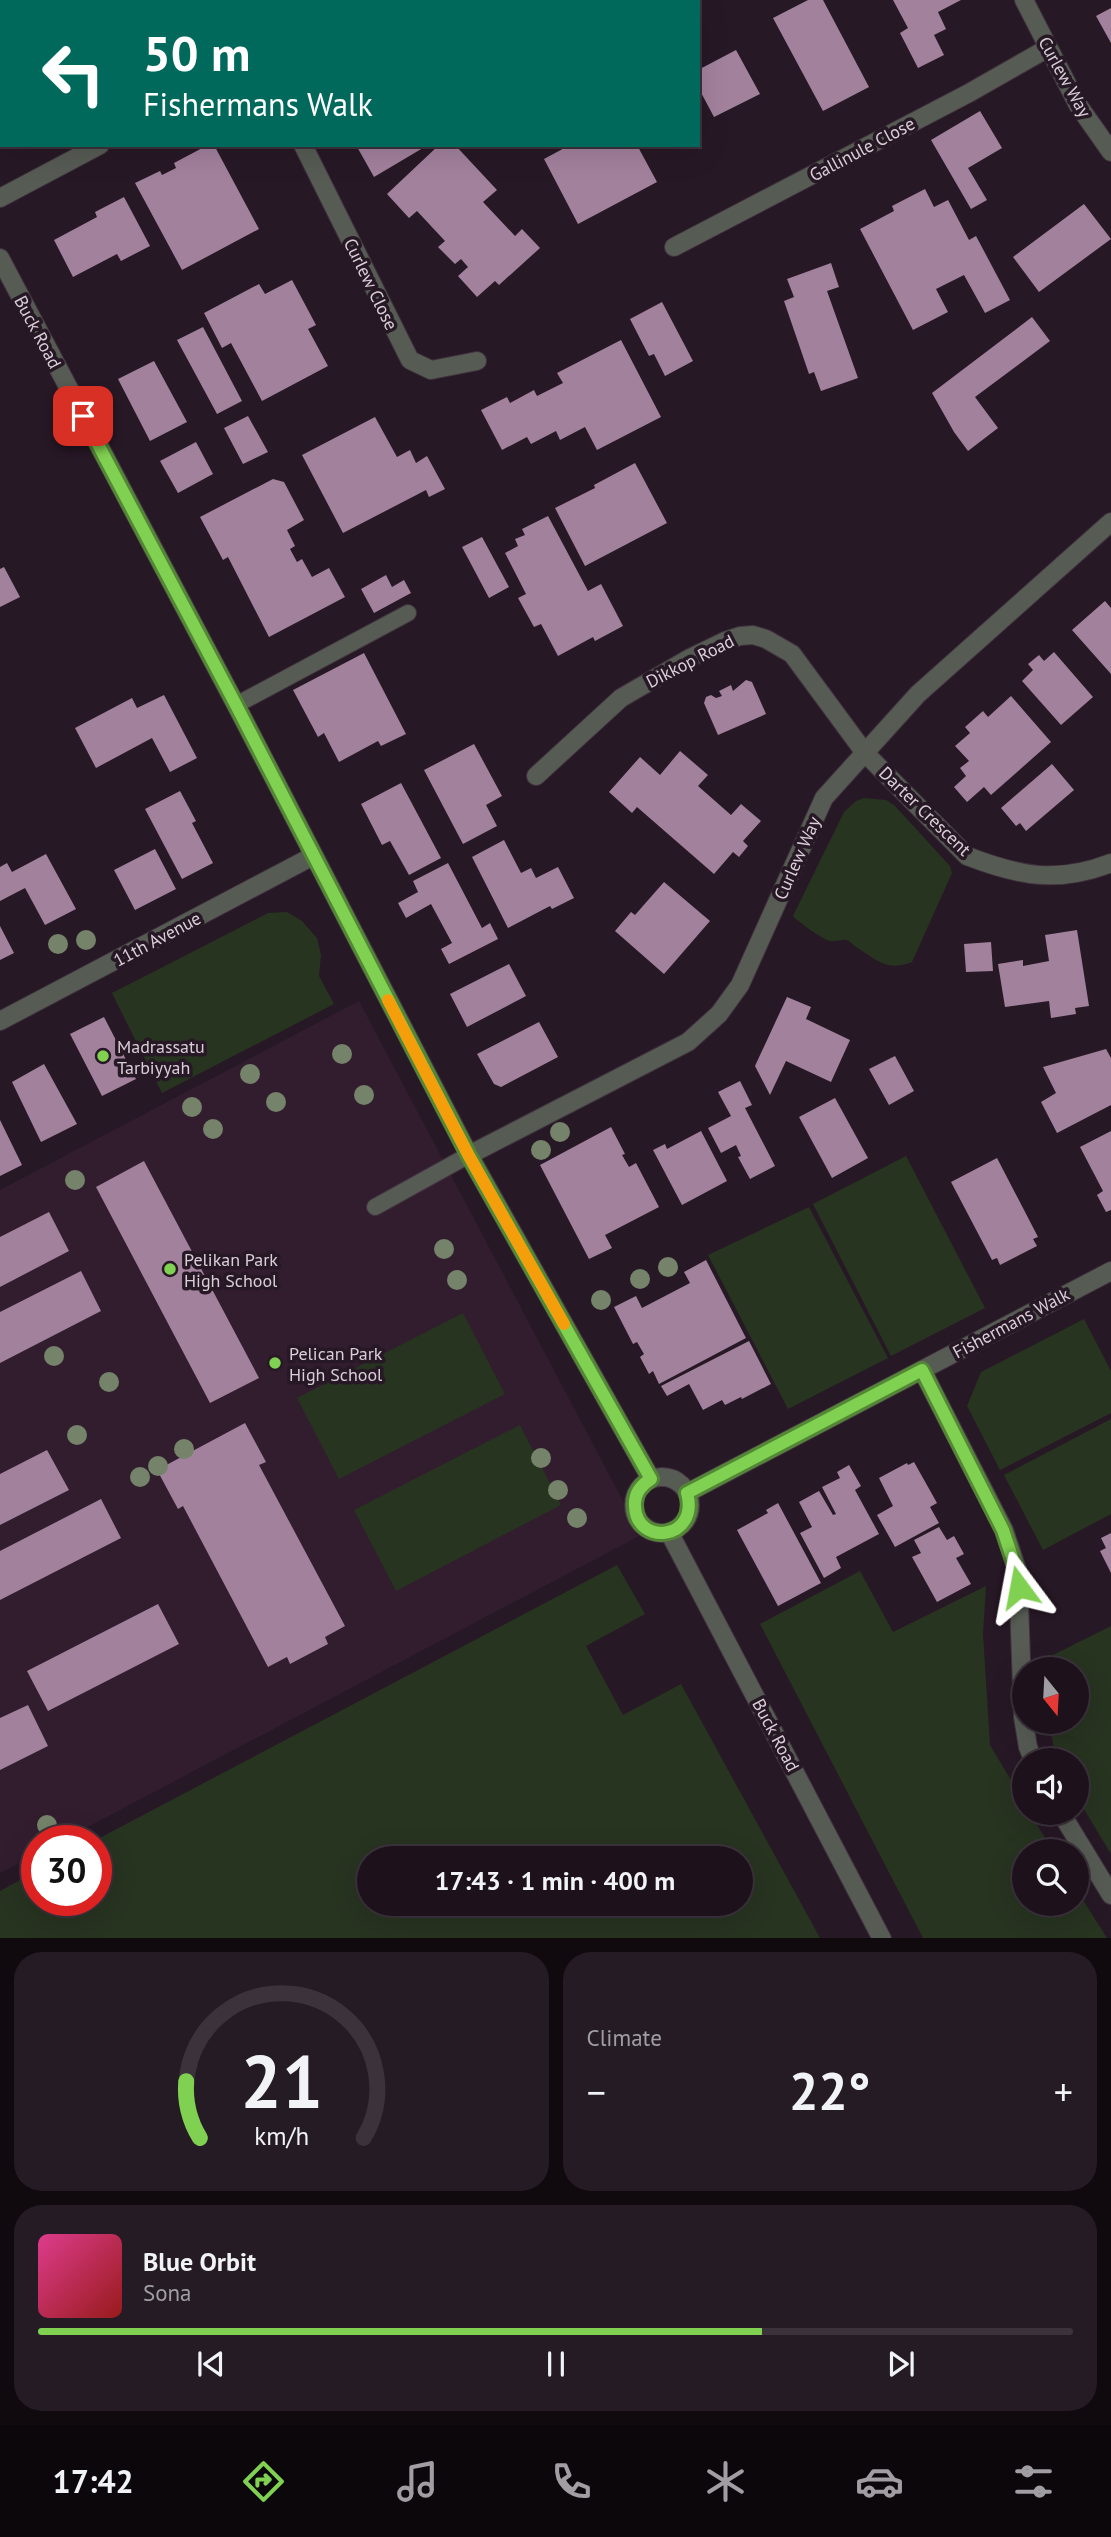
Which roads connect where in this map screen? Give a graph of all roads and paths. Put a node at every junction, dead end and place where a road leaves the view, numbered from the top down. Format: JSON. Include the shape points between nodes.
{"nodes":[{"id":1,"x":1024,"y":0,"type":"edge"},
{"id":2,"x":1048,"y":48,"type":"junction"},
{"id":3,"x":96,"y":147,"type":"edge"},
{"id":4,"x":304,"y":147,"type":"edge"},
{"id":5,"x":1111,"y":152,"type":"edge"},
{"id":6,"x":0,"y":198,"type":"edge"},
{"id":7,"x":674,"y":247,"type":"dead end"},
{"id":8,"x":0,"y":258,"type":"edge"},
{"id":9,"x":477,"y":361,"type":"dead end"},
{"id":10,"x":1111,"y":522,"type":"edge"},
{"id":11,"x":408,"y":613,"type":"dead end"},
{"id":12,"x":236,"y":705,"type":"junction"},
{"id":13,"x":864,"y":753,"type":"junction"},
{"id":14,"x":536,"y":776,"type":"dead end"},
{"id":15,"x":313,"y":856,"type":"junction"},
{"id":16,"x":1111,"y":863,"type":"edge"},
{"id":17,"x":0,"y":1021,"type":"edge"},
{"id":18,"x":469,"y":1156,"type":"junction"},
{"id":19,"x":375,"y":1207,"type":"dead end"},
{"id":20,"x":1111,"y":1271,"type":"edge"},
{"id":21,"x":922,"y":1370,"type":"junction"},
{"id":22,"x":651,"y":1479,"type":"junction"},
{"id":23,"x":687,"y":1493,"type":"junction"},
{"id":24,"x":669,"y":1532,"type":"junction"},
{"id":25,"x":1028,"y":1748,"type":"edge"},
{"id":26,"x":1067,"y":1825,"type":"edge"},
{"id":27,"x":1111,"y":1895,"type":"edge"},
{"id":28,"x":882,"y":1938,"type":"edge"}],
"edges":[{"from":1,"to":2,"type":"street","name":"Curlew Way"},
{"from":2,"to":5,"type":"street","name":"Curlew Way","via":[[1078,105]]},
{"from":2,"to":7,"type":"street","name":"Gallinule Close"},
{"from":3,"to":6,"type":"street"},
{"from":4,"to":9,"type":"street","name":"Curlew Close","via":[[410,360],[431,370]]},
{"from":8,"to":12,"type":"street","name":"Buck Road"},
{"from":10,"to":13,"type":"street","name":"Curlew Way","via":[[918,694]]},
{"from":11,"to":12,"type":"lane"},
{"from":12,"to":15,"type":"street","name":"Buck Road"},
{"from":13,"to":14,"type":"street","name":"Dikkop Road","via":[[792,654],[766,639],[740,636],[690,658],[621,698]]},
{"from":13,"to":16,"type":"street","name":"Darter Crescent","via":[[967,856],[1037,877],[1075,874]]},
{"from":13,"to":18,"type":"street","name":"Curlew Way","via":[[824,798],[740,985],[719,1014],[688,1042]]},
{"from":15,"to":17,"type":"street","name":"11th Avenue"},
{"from":15,"to":18,"type":"street","name":"Buck Road"},
{"from":18,"to":19,"type":"lane"},
{"from":18,"to":22,"type":"street","name":"Buck Road"},
{"from":20,"to":21,"type":"street","name":"Fishermans Walk"},
{"from":21,"to":23,"type":"street","name":"Fishermans Walk"},
{"from":21,"to":25,"type":"street","via":[[1003,1530],[1017,1572]]},
{"from":22,"to":23,"type":"street","via":[[668,1478]]},
{"from":22,"to":24,"type":"street","via":[[635,1500],[637,1519],[651,1531]]},
{"from":23,"to":24,"type":"street","via":[[690,1503],[685,1521]]},
{"from":24,"to":28,"type":"street","name":"Buck Road"},
{"from":26,"to":27,"type":"street"}]}
